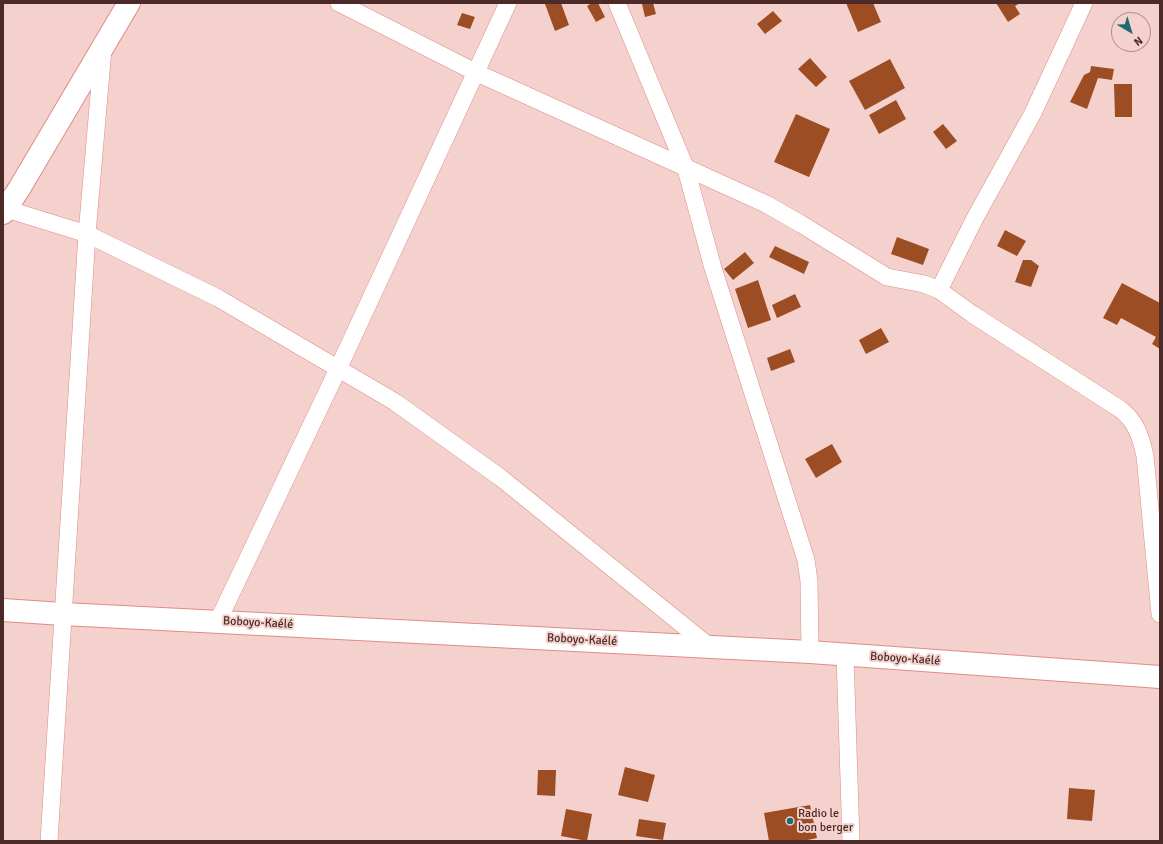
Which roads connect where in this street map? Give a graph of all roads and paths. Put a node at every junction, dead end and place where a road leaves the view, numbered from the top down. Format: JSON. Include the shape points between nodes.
{"nodes":[{"id":1,"x":129,"y":3,"type":"edge"},
{"id":2,"x":339,"y":3,"type":"edge"},
{"id":3,"x":508,"y":3,"type":"edge"},
{"id":4,"x":617,"y":3,"type":"edge"},
{"id":5,"x":1084,"y":3,"type":"edge"},
{"id":6,"x":103,"y":48,"type":"junction"},
{"id":7,"x":475,"y":72,"type":"junction"},
{"id":8,"x":686,"y":170,"type":"junction"},
{"id":9,"x":4,"y":210,"type":"edge"},
{"id":10,"x":87,"y":234,"type":"junction"},
{"id":11,"x":939,"y":290,"type":"junction"},
{"id":12,"x":338,"y":369,"type":"junction"},
{"id":13,"x":3,"y":610,"type":"edge"},
{"id":14,"x":63,"y":614,"type":"junction"},
{"id":15,"x":1160,"y":614,"type":"edge"},
{"id":16,"x":218,"y":622,"type":"junction"},
{"id":17,"x":710,"y":646,"type":"junction"},
{"id":18,"x":810,"y":652,"type":"junction"},
{"id":19,"x":845,"y":655,"type":"junction"},
{"id":20,"x":1160,"y":677,"type":"edge"},
{"id":21,"x":49,"y":841,"type":"edge"},
{"id":22,"x":851,"y":841,"type":"edge"}],
"edges":[{"from":1,"to":6,"type":"main road"},
{"from":2,"to":7,"type":"street"},
{"from":3,"to":7,"type":"street"},
{"from":4,"to":8,"type":"street"},
{"from":5,"to":11,"type":"street","via":[[1033,113]]},
{"from":6,"to":9,"type":"main road"},
{"from":6,"to":10,"type":"street"},
{"from":7,"to":8,"type":"street"},
{"from":7,"to":12,"type":"street"},
{"from":8,"to":11,"type":"street","via":[[773,208],[887,277],[924,284]]},
{"from":8,"to":18,"type":"street","via":[[713,268],[806,560],[809,581]]},
{"from":9,"to":10,"type":"street"},
{"from":10,"to":12,"type":"street","via":[[218,298]]},
{"from":10,"to":14,"type":"street"},
{"from":11,"to":15,"type":"street","via":[[1130,416],[1140,436],[1145,456]]},
{"from":12,"to":16,"type":"street"},
{"from":12,"to":17,"type":"street","via":[[395,402],[501,478]]},
{"from":13,"to":14,"type":"main road","name":"Boboyo-Kaélé"},
{"from":14,"to":16,"type":"main road","name":"Boboyo-Kaélé"},
{"from":14,"to":21,"type":"street"},
{"from":16,"to":17,"type":"main road","name":"Boboyo-Kaélé"},
{"from":17,"to":18,"type":"main road","name":"Boboyo-Kaélé"},
{"from":18,"to":19,"type":"main road","name":"Boboyo-Kaélé"},
{"from":19,"to":20,"type":"main road","name":"Boboyo-Kaélé"},
{"from":19,"to":22,"type":"street"}]}
